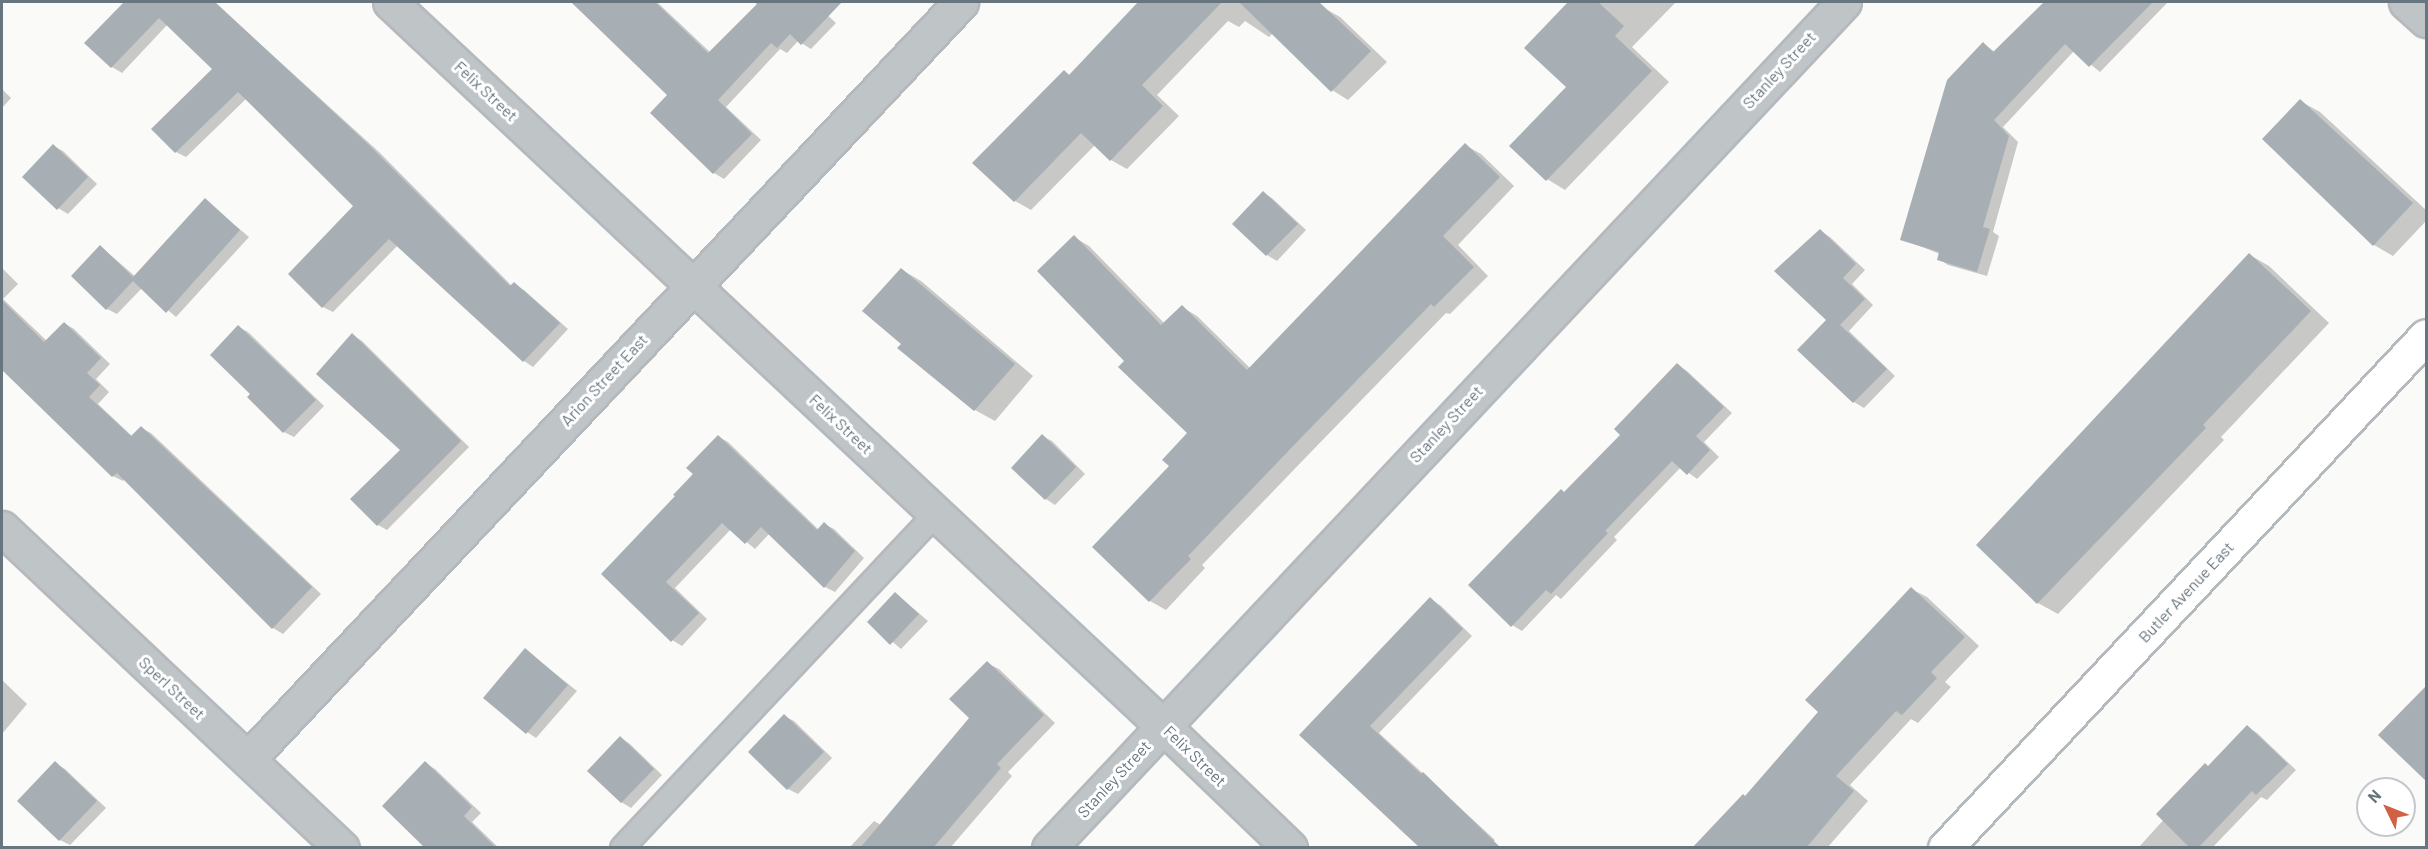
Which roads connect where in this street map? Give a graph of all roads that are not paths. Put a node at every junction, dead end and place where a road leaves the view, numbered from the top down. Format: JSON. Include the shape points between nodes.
{"nodes":[{"id":1,"x":390,"y":2,"type":"edge"},
{"id":2,"x":961,"y":2,"type":"edge"},
{"id":3,"x":1844,"y":2,"type":"edge"},
{"id":4,"x":2406,"y":2,"type":"edge"},
{"id":5,"x":2427,"y":20,"type":"edge"},
{"id":6,"x":694,"y":285,"type":"junction"},
{"id":7,"x":2427,"y":336,"type":"edge"},
{"id":8,"x":937,"y":513,"type":"junction"},
{"id":9,"x":2,"y":528,"type":"edge"},
{"id":10,"x":1163,"y":726,"type":"junction"},
{"id":11,"x":248,"y":759,"type":"junction"},
{"id":12,"x":342,"y":848,"type":"edge"},
{"id":13,"x":622,"y":848,"type":"edge"},
{"id":14,"x":1049,"y":848,"type":"edge"},
{"id":15,"x":1290,"y":848,"type":"edge"},
{"id":16,"x":1945,"y":848,"type":"edge"}],
"edges":[{"from":1,"to":6,"type":"street","name":"Felix Street"},
{"from":2,"to":6,"type":"street","name":"Arion Street East"},
{"from":3,"to":10,"type":"street","name":"Stanley Street"},
{"from":4,"to":5,"type":"street"},
{"from":6,"to":8,"type":"street","name":"Felix Street"},
{"from":6,"to":11,"type":"street","name":"Arion Street East"},
{"from":7,"to":16,"type":"street","name":"Butler Avenue East"},
{"from":8,"to":10,"type":"street","name":"Felix Street"},
{"from":8,"to":13,"type":"lane"},
{"from":9,"to":11,"type":"street","name":"Sperl Street"},
{"from":10,"to":14,"type":"street","name":"Stanley Street"},
{"from":10,"to":15,"type":"street","name":"Felix Street"},
{"from":11,"to":12,"type":"street","name":"Sperl Street"}]}
